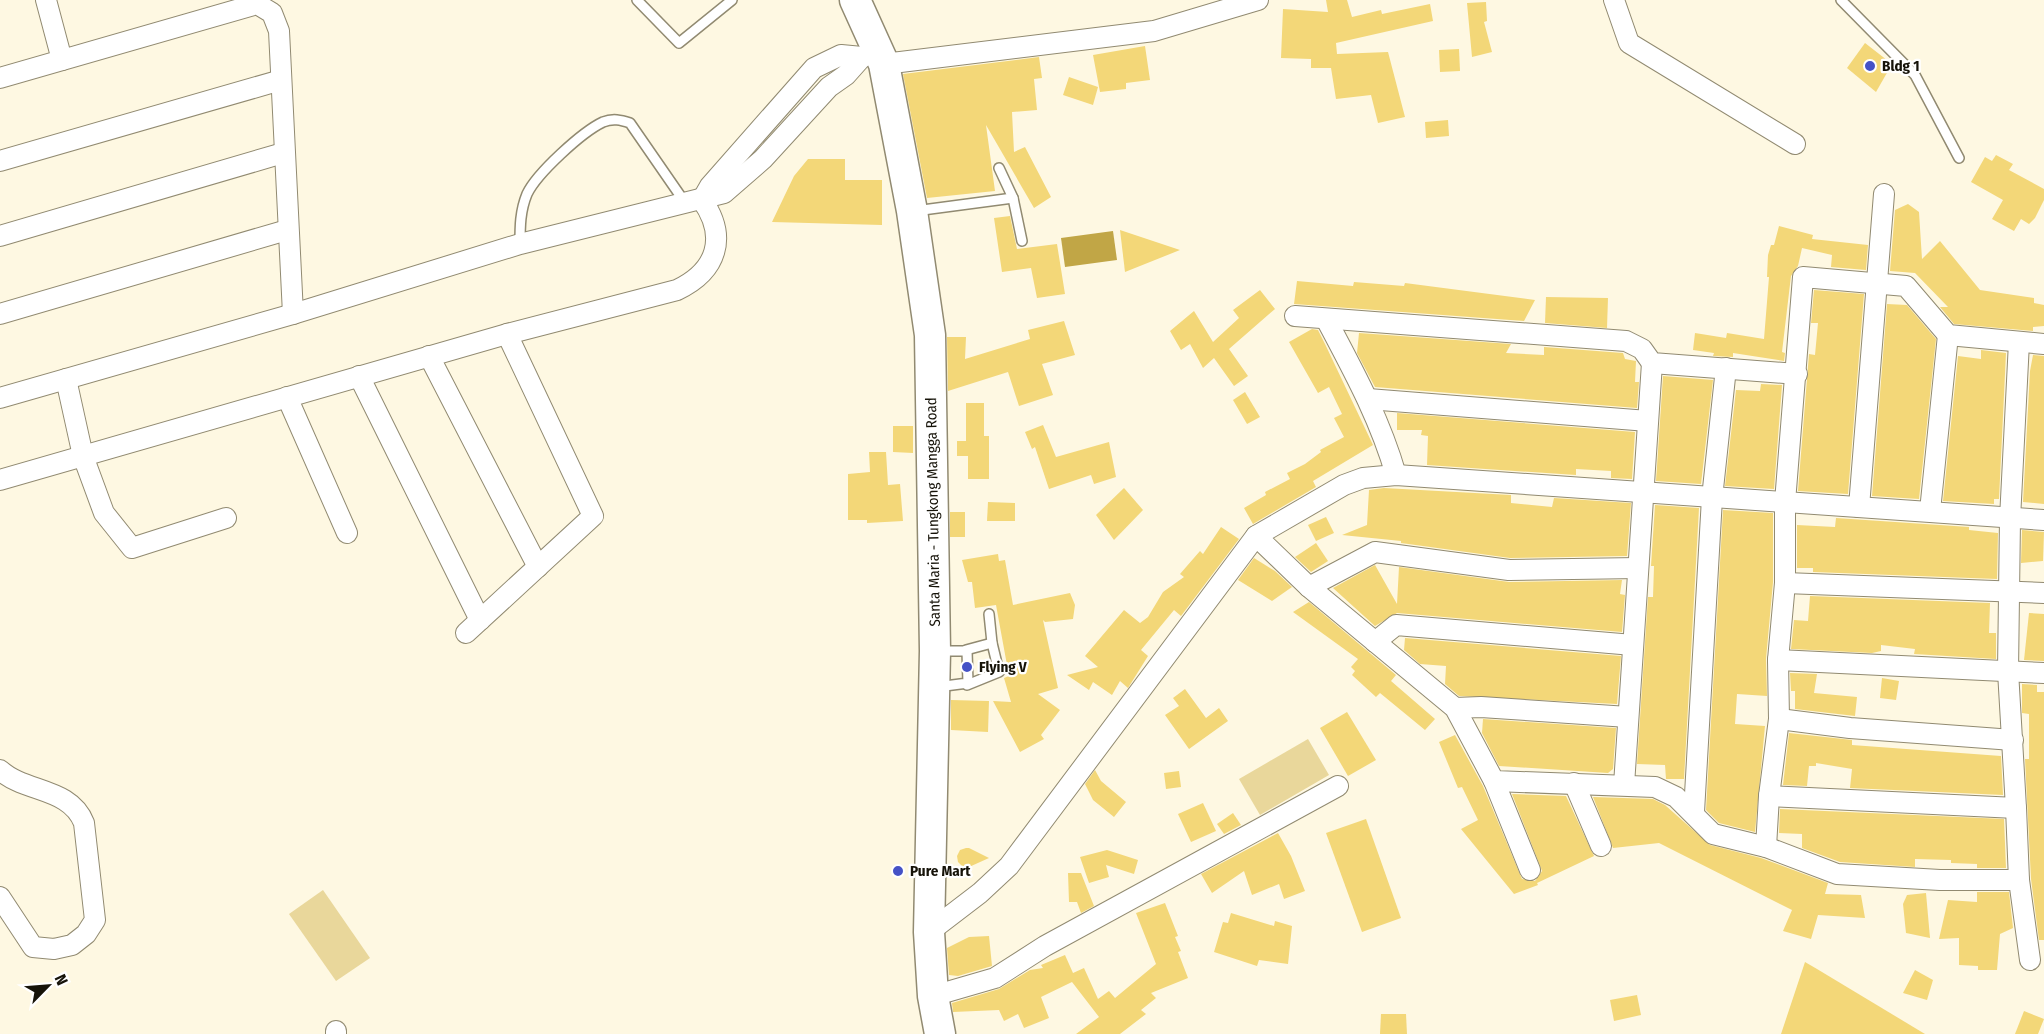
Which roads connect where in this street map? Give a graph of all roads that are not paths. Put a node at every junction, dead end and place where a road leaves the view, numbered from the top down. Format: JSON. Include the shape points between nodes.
{"nodes":[{"id":1,"x":46,"y":0,"type":"edge"},
{"id":2,"x":637,"y":0,"type":"edge"},
{"id":3,"x":732,"y":0,"type":"edge"},
{"id":4,"x":855,"y":0,"type":"edge"},
{"id":5,"x":1258,"y":0,"type":"edge"},
{"id":6,"x":1614,"y":0,"type":"edge"},
{"id":7,"x":1841,"y":0,"type":"edge"},
{"id":8,"x":875,"y":57,"type":"junction"},
{"id":9,"x":62,"y":60,"type":"junction"},
{"id":10,"x":0,"y":78,"type":"edge"},
{"id":11,"x":281,"y":80,"type":"junction"},
{"id":12,"x":1795,"y":144,"type":"dead end"},
{"id":13,"x":284,"y":153,"type":"junction"},
{"id":14,"x":1959,"y":158,"type":"dead end"},
{"id":15,"x":0,"y":161,"type":"edge"},
{"id":16,"x":999,"y":168,"type":"dead end"},
{"id":17,"x":1884,"y":194,"type":"dead end"},
{"id":18,"x":1013,"y":198,"type":"junction"},
{"id":19,"x":694,"y":202,"type":"junction"},
{"id":20,"x":912,"y":212,"type":"junction"},
{"id":21,"x":287,"y":230,"type":"junction"},
{"id":22,"x":0,"y":236,"type":"edge"},
{"id":23,"x":1022,"y":241,"type":"dead end"},
{"id":24,"x":520,"y":244,"type":"junction"},
{"id":25,"x":1878,"y":284,"type":"junction"},
{"id":26,"x":0,"y":314,"type":"edge"},
{"id":27,"x":293,"y":314,"type":"junction"},
{"id":28,"x":1295,"y":316,"type":"dead end"},
{"id":29,"x":1326,"y":319,"type":"junction"},
{"id":30,"x":507,"y":334,"type":"junction"},
{"id":31,"x":1948,"y":334,"type":"junction"},
{"id":32,"x":2019,"y":342,"type":"junction"},
{"id":33,"x":2044,"y":344,"type":"edge"},
{"id":34,"x":429,"y":356,"type":"junction"},
{"id":35,"x":1652,"y":363,"type":"junction"},
{"id":36,"x":1726,"y":368,"type":"junction"},
{"id":37,"x":1797,"y":374,"type":"junction"},
{"id":38,"x":359,"y":376,"type":"junction"},
{"id":39,"x":66,"y":379,"type":"junction"},
{"id":40,"x":286,"y":397,"type":"junction"},
{"id":41,"x":0,"y":398,"type":"edge"},
{"id":42,"x":1368,"y":399,"type":"junction"},
{"id":43,"x":1648,"y":421,"type":"junction"},
{"id":44,"x":83,"y":456,"type":"junction"},
{"id":45,"x":1396,"y":475,"type":"junction"},
{"id":46,"x":0,"y":480,"type":"edge"},
{"id":47,"x":1642,"y":493,"type":"junction"},
{"id":48,"x":1712,"y":498,"type":"junction"},
{"id":49,"x":1785,"y":502,"type":"junction"},
{"id":50,"x":1859,"y":507,"type":"junction"},
{"id":51,"x":1930,"y":510,"type":"junction"},
{"id":52,"x":226,"y":518,"type":"dead end"},
{"id":53,"x":2010,"y":519,"type":"junction"},
{"id":54,"x":2044,"y":520,"type":"edge"},
{"id":55,"x":347,"y":533,"type":"dead end"},
{"id":56,"x":1256,"y":536,"type":"junction"},
{"id":57,"x":538,"y":567,"type":"junction"},
{"id":58,"x":1638,"y":568,"type":"junction"},
{"id":59,"x":1785,"y":583,"type":"junction"},
{"id":60,"x":1309,"y":587,"type":"junction"},
{"id":61,"x":2044,"y":593,"type":"edge"},
{"id":62,"x":2009,"y":594,"type":"junction"},
{"id":63,"x":989,"y":614,"type":"dead end"},
{"id":64,"x":1375,"y":642,"type":"junction"},
{"id":65,"x":992,"y":643,"type":"junction"},
{"id":66,"x":1633,"y":645,"type":"junction"},
{"id":67,"x":966,"y":650,"type":"junction"},
{"id":68,"x":935,"y":651,"type":"junction"},
{"id":69,"x":1778,"y":660,"type":"junction"},
{"id":70,"x":2008,"y":671,"type":"junction"},
{"id":71,"x":2044,"y":673,"type":"edge"},
{"id":72,"x":967,"y":685,"type":"junction"},
{"id":73,"x":935,"y":687,"type":"junction"},
{"id":74,"x":1455,"y":708,"type":"junction"},
{"id":75,"x":1628,"y":717,"type":"junction"},
{"id":76,"x":1779,"y":719,"type":"junction"},
{"id":77,"x":2013,"y":740,"type":"junction"},
{"id":78,"x":0,"y":770,"type":"edge"},
{"id":79,"x":1494,"y":781,"type":"junction"},
{"id":80,"x":1574,"y":783,"type":"junction"},
{"id":81,"x":1624,"y":785,"type":"junction"},
{"id":82,"x":1338,"y":786,"type":"dead end"},
{"id":83,"x":1769,"y":796,"type":"junction"},
{"id":84,"x":2016,"y":808,"type":"junction"},
{"id":85,"x":1694,"y":812,"type":"junction"},
{"id":86,"x":1601,"y":846,"type":"dead end"},
{"id":87,"x":1766,"y":847,"type":"junction"},
{"id":88,"x":1530,"y":870,"type":"dead end"},
{"id":89,"x":2019,"y":880,"type":"junction"},
{"id":90,"x":0,"y":897,"type":"edge"},
{"id":91,"x":929,"y":932,"type":"junction"},
{"id":92,"x":2030,"y":960,"type":"dead end"},
{"id":93,"x":933,"y":996,"type":"junction"},
{"id":94,"x":940,"y":1034,"type":"edge"}],
"edges":[{"from":1,"to":9,"type":"street"},
{"from":2,"to":3,"type":"lane","via":[[678,44]]},
{"from":4,"to":8,"type":"main road","name":"Santa Maria - Tungkong Mangga Road"},
{"from":5,"to":8,"type":"street","via":[[1154,31]]},
{"from":6,"to":12,"type":"street","via":[[1629,43]]},
{"from":7,"to":14,"type":"lane","via":[[1915,75]]},
{"from":8,"to":19,"type":"street","via":[[829,87],[763,159],[724,193]]},
{"from":8,"to":20,"type":"main road","name":"Santa Maria - Tungkong Mangga Road"},
{"from":9,"to":10,"type":"street"},
{"from":9,"to":11,"type":"street","via":[[257,4],[272,13],[279,31]]},
{"from":11,"to":13,"type":"street"},
{"from":11,"to":15,"type":"street"},
{"from":13,"to":21,"type":"street"},
{"from":13,"to":22,"type":"street"},
{"from":16,"to":18,"type":"lane"},
{"from":17,"to":25,"type":"street"},
{"from":18,"to":20,"type":"lane"},
{"from":18,"to":23,"type":"lane"},
{"from":19,"to":24,"type":"street"},
{"from":19,"to":24,"type":"lane","via":[[630,123],[619,119],[603,122],[543,169],[520,214]]},
{"from":19,"to":30,"type":"street","via":[[714,220],[716,242],[706,270],[692,283]]},
{"from":20,"to":68,"type":"main road","name":"Santa Maria - Tungkong Mangga Road","via":[[930,335]]},
{"from":21,"to":26,"type":"street"},
{"from":21,"to":27,"type":"street"},
{"from":24,"to":27,"type":"street"},
{"from":25,"to":31,"type":"street","via":[[1906,286]]},
{"from":25,"to":37,"type":"street","via":[[1803,277]]},
{"from":25,"to":50,"type":"street"},
{"from":27,"to":39,"type":"street"},
{"from":28,"to":29,"type":"street"},
{"from":29,"to":35,"type":"street","via":[[1626,341],[1642,350]]},
{"from":29,"to":42,"type":"street"},
{"from":30,"to":34,"type":"street"},
{"from":30,"to":57,"type":"street","via":[[593,516]]},
{"from":31,"to":32,"type":"street"},
{"from":31,"to":51,"type":"street"},
{"from":32,"to":33,"type":"street"},
{"from":32,"to":53,"type":"street"},
{"from":34,"to":38,"type":"street"},
{"from":34,"to":57,"type":"street"},
{"from":35,"to":36,"type":"street"},
{"from":35,"to":43,"type":"street"},
{"from":36,"to":37,"type":"street"},
{"from":36,"to":48,"type":"street"},
{"from":37,"to":49,"type":"street"},
{"from":38,"to":40,"type":"street"},
{"from":38,"to":57,"type":"street","via":[[473,627]]},
{"from":39,"to":41,"type":"street"},
{"from":39,"to":44,"type":"street"},
{"from":40,"to":44,"type":"street"},
{"from":40,"to":55,"type":"street"},
{"from":42,"to":43,"type":"street"},
{"from":42,"to":45,"type":"street"},
{"from":43,"to":47,"type":"street"},
{"from":44,"to":46,"type":"street"},
{"from":44,"to":52,"type":"street","via":[[104,513],[132,548]]},
{"from":45,"to":47,"type":"street"},
{"from":45,"to":56,"type":"street","via":[[1344,484]]},
{"from":47,"to":48,"type":"street"},
{"from":47,"to":58,"type":"street"},
{"from":48,"to":49,"type":"street"},
{"from":48,"to":85,"type":"street"},
{"from":49,"to":50,"type":"street"},
{"from":49,"to":59,"type":"street"},
{"from":50,"to":51,"type":"street"},
{"from":51,"to":53,"type":"street"},
{"from":53,"to":54,"type":"street"},
{"from":53,"to":62,"type":"street"},
{"from":56,"to":60,"type":"street"},
{"from":56,"to":91,"type":"street","via":[[1009,866]]},
{"from":58,"to":60,"type":"street","via":[[1509,570],[1375,552]]},
{"from":58,"to":66,"type":"street"},
{"from":59,"to":62,"type":"street"},
{"from":59,"to":69,"type":"street"},
{"from":60,"to":64,"type":"street"},
{"from":61,"to":62,"type":"street"},
{"from":62,"to":70,"type":"street"},
{"from":63,"to":65,"type":"lane"},
{"from":64,"to":66,"type":"street","via":[[1396,625]]},
{"from":64,"to":74,"type":"street"},
{"from":65,"to":67,"type":"lane"},
{"from":65,"to":72,"type":"lane","via":[[999,672]]},
{"from":66,"to":75,"type":"street"},
{"from":67,"to":68,"type":"lane"},
{"from":67,"to":72,"type":"lane"},
{"from":68,"to":73,"type":"main road","name":"Santa Maria - Tungkong Mangga Road"},
{"from":69,"to":70,"type":"street"},
{"from":69,"to":76,"type":"street"},
{"from":70,"to":71,"type":"street"},
{"from":70,"to":77,"type":"street"},
{"from":72,"to":73,"type":"lane"},
{"from":73,"to":91,"type":"main road","name":"Santa Maria - Tungkong Mangga Road"},
{"from":74,"to":75,"type":"street"},
{"from":74,"to":79,"type":"street"},
{"from":75,"to":81,"type":"street"},
{"from":76,"to":77,"type":"street"},
{"from":76,"to":83,"type":"street"},
{"from":77,"to":84,"type":"street"},
{"from":78,"to":90,"type":"street","via":[[70,802],[80,814],[95,920],[72,945],[54,949],[33,947]]},
{"from":79,"to":80,"type":"street"},
{"from":79,"to":88,"type":"street"},
{"from":80,"to":81,"type":"street"},
{"from":80,"to":86,"type":"street"},
{"from":81,"to":85,"type":"street","via":[[1655,788],[1676,797]]},
{"from":82,"to":93,"type":"street","via":[[1045,946],[995,978]]},
{"from":83,"to":84,"type":"street"},
{"from":83,"to":87,"type":"street"},
{"from":84,"to":89,"type":"street"},
{"from":85,"to":87,"type":"street","via":[[1713,834]]},
{"from":87,"to":89,"type":"street","via":[[1837,874]]},
{"from":89,"to":92,"type":"street"},
{"from":91,"to":93,"type":"main road","name":"Santa Maria - Tungkong Mangga Road"},
{"from":93,"to":94,"type":"main road","name":"Santa Maria - Tungkong Mangga Road"}]}
